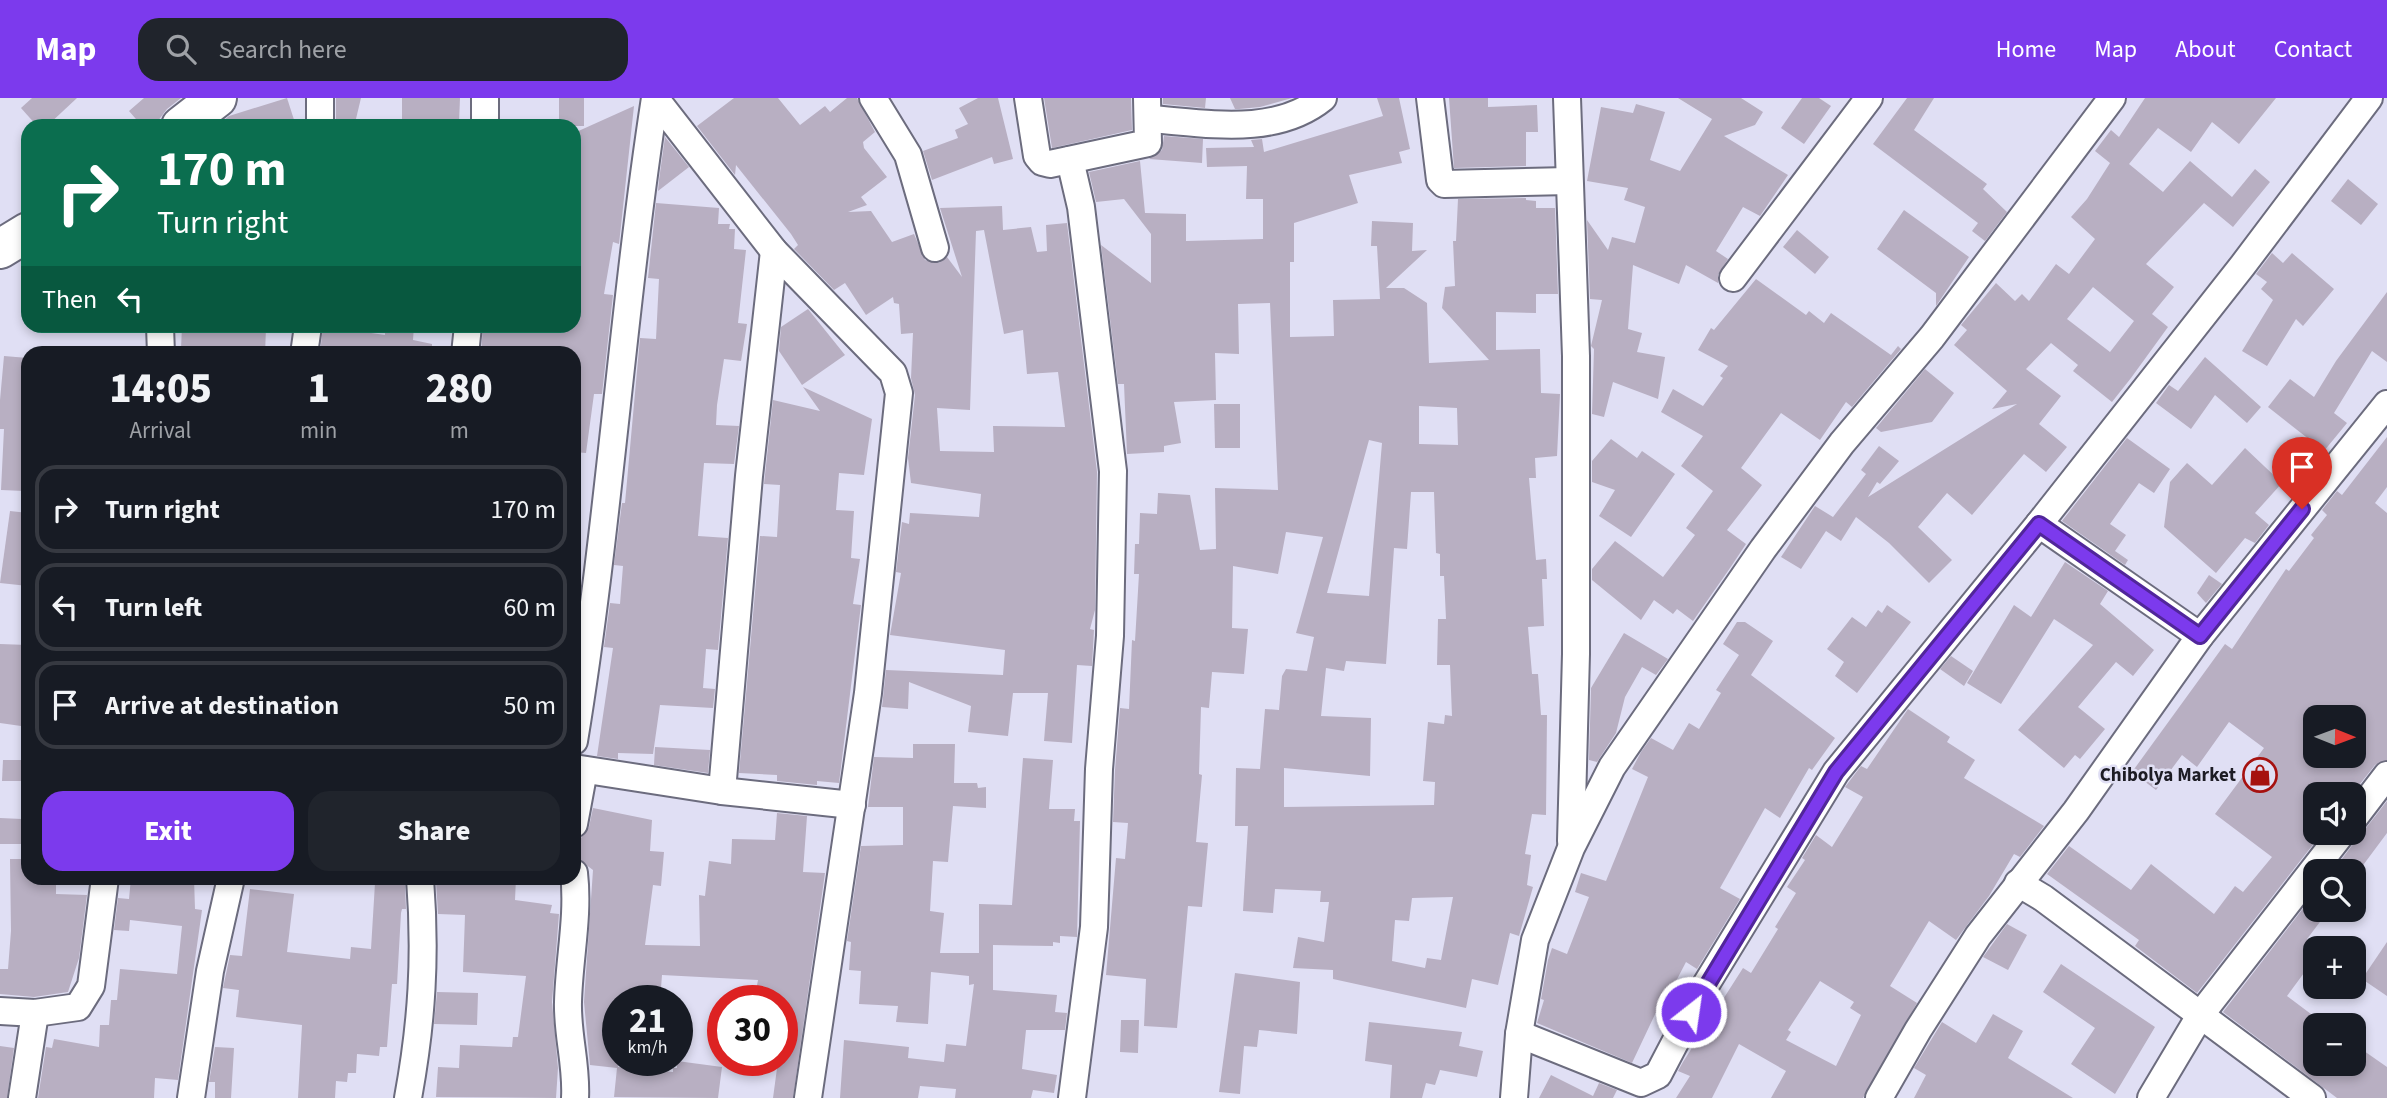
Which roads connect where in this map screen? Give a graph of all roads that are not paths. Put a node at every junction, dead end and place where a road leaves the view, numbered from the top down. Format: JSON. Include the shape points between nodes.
{"nodes":[{"id":1,"x":218,"y":98,"type":"edge"},
{"id":2,"x":320,"y":98,"type":"edge"},
{"id":3,"x":485,"y":98,"type":"edge"},
{"id":4,"x":655,"y":98,"type":"edge"},
{"id":5,"x":873,"y":98,"type":"edge"},
{"id":6,"x":1028,"y":98,"type":"edge"},
{"id":7,"x":1323,"y":98,"type":"edge"},
{"id":8,"x":1430,"y":98,"type":"edge"},
{"id":9,"x":1567,"y":98,"type":"edge"},
{"id":10,"x":2112,"y":98,"type":"edge"},
{"id":11,"x":2369,"y":98,"type":"edge"},
{"id":12,"x":1866,"y":99,"type":"edge"},
{"id":13,"x":1148,"y":109,"type":"edge"},
{"id":14,"x":190,"y":119,"type":"edge"},
{"id":15,"x":320,"y":119,"type":"edge"},
{"id":16,"x":485,"y":119,"type":"edge"},
{"id":17,"x":1070,"y":160,"type":"junction"},
{"id":18,"x":1569,"y":181,"type":"junction"},
{"id":19,"x":21,"y":236,"type":"edge"},
{"id":20,"x":935,"y":248,"type":"dead end"},
{"id":21,"x":0,"y":249,"type":"edge"},
{"id":22,"x":774,"y":251,"type":"junction"},
{"id":23,"x":1734,"y":278,"type":"dead end"},
{"id":24,"x":2387,"y":404,"type":"edge"},
{"id":25,"x":2039,"y":524,"type":"junction"},
{"id":26,"x":2200,"y":636,"type":"junction"},
{"id":27,"x":581,"y":690,"type":"edge"},
{"id":28,"x":581,"y":769,"type":"edge"},
{"id":29,"x":2387,"y":775,"type":"edge"},
{"id":30,"x":722,"y":791,"type":"junction"},
{"id":31,"x":2366,"y":802,"type":"edge"},
{"id":32,"x":852,"y":805,"type":"junction"},
{"id":33,"x":2333,"y":845,"type":"edge"},
{"id":34,"x":1571,"y":848,"type":"junction"},
{"id":35,"x":2018,"y":883,"type":"junction"},
{"id":36,"x":104,"y":885,"type":"edge"},
{"id":37,"x":229,"y":885,"type":"edge"},
{"id":38,"x":420,"y":885,"type":"edge"},
{"id":39,"x":574,"y":885,"type":"edge"},
{"id":40,"x":0,"y":1011,"type":"edge"},
{"id":41,"x":35,"y":1013,"type":"junction"},
{"id":42,"x":2200,"y":1014,"type":"junction"},
{"id":43,"x":1519,"y":1034,"type":"junction"},
{"id":44,"x":22,"y":1098,"type":"edge"},
{"id":45,"x":191,"y":1098,"type":"edge"},
{"id":46,"x":408,"y":1098,"type":"edge"},
{"id":47,"x":575,"y":1098,"type":"edge"},
{"id":48,"x":808,"y":1098,"type":"edge"},
{"id":49,"x":1072,"y":1098,"type":"edge"},
{"id":50,"x":1514,"y":1098,"type":"edge"},
{"id":51,"x":1879,"y":1098,"type":"edge"},
{"id":52,"x":2151,"y":1098,"type":"edge"},
{"id":53,"x":2312,"y":1098,"type":"edge"}],
"edges":[{"from":1,"to":14,"type":"street"},
{"from":2,"to":15,"type":"street"},
{"from":3,"to":16,"type":"street"},
{"from":4,"to":22,"type":"street"},
{"from":4,"to":27,"type":"street"},
{"from":5,"to":20,"type":"street","via":[[908,155]]},
{"from":6,"to":17,"type":"street","via":[[1037,156],[1050,164]]},
{"from":7,"to":13,"type":"street","via":[[1270,123],[1252,125]]},
{"from":8,"to":18,"type":"street","via":[[1444,184]]},
{"from":9,"to":18,"type":"street"},
{"from":10,"to":34,"type":"street","via":[[1932,337],[1842,443],[1763,549],[1612,767]]},
{"from":11,"to":25,"type":"street"},
{"from":12,"to":23,"type":"street"},
{"from":13,"to":17,"type":"street","via":[[1149,143]]},
{"from":17,"to":49,"type":"street","via":[[1081,207],[1114,504],[1094,927]]},
{"from":18,"to":34,"type":"street","via":[[1576,356]]},
{"from":19,"to":21,"type":"street"},
{"from":22,"to":30,"type":"street"},
{"from":22,"to":32,"type":"street","via":[[877,354],[893,373],[899,393]]},
{"from":24,"to":26,"type":"street"},
{"from":25,"to":26,"type":"street"},
{"from":25,"to":43,"type":"street","via":[[1836,772],[1702,991],[1658,1075],[1641,1083]]},
{"from":26,"to":35,"type":"street","via":[[2076,811]]},
{"from":28,"to":30,"type":"street"},
{"from":29,"to":31,"type":"street"},
{"from":30,"to":32,"type":"street"},
{"from":32,"to":48,"type":"street"},
{"from":33,"to":42,"type":"street"},
{"from":34,"to":43,"type":"street","via":[[1535,940]]},
{"from":35,"to":42,"type":"street"},
{"from":35,"to":51,"type":"street","via":[[1978,936]]},
{"from":36,"to":41,"type":"street","via":[[98,948],[85,998],[66,1011]]},
{"from":37,"to":45,"type":"street","via":[[210,971]]},
{"from":38,"to":46,"type":"street","via":[[425,967]]},
{"from":39,"to":47,"type":"street","via":[[568,1004]]},
{"from":40,"to":41,"type":"street"},
{"from":41,"to":44,"type":"street"},
{"from":42,"to":52,"type":"street"},
{"from":42,"to":53,"type":"street"},
{"from":43,"to":50,"type":"street"}]}
